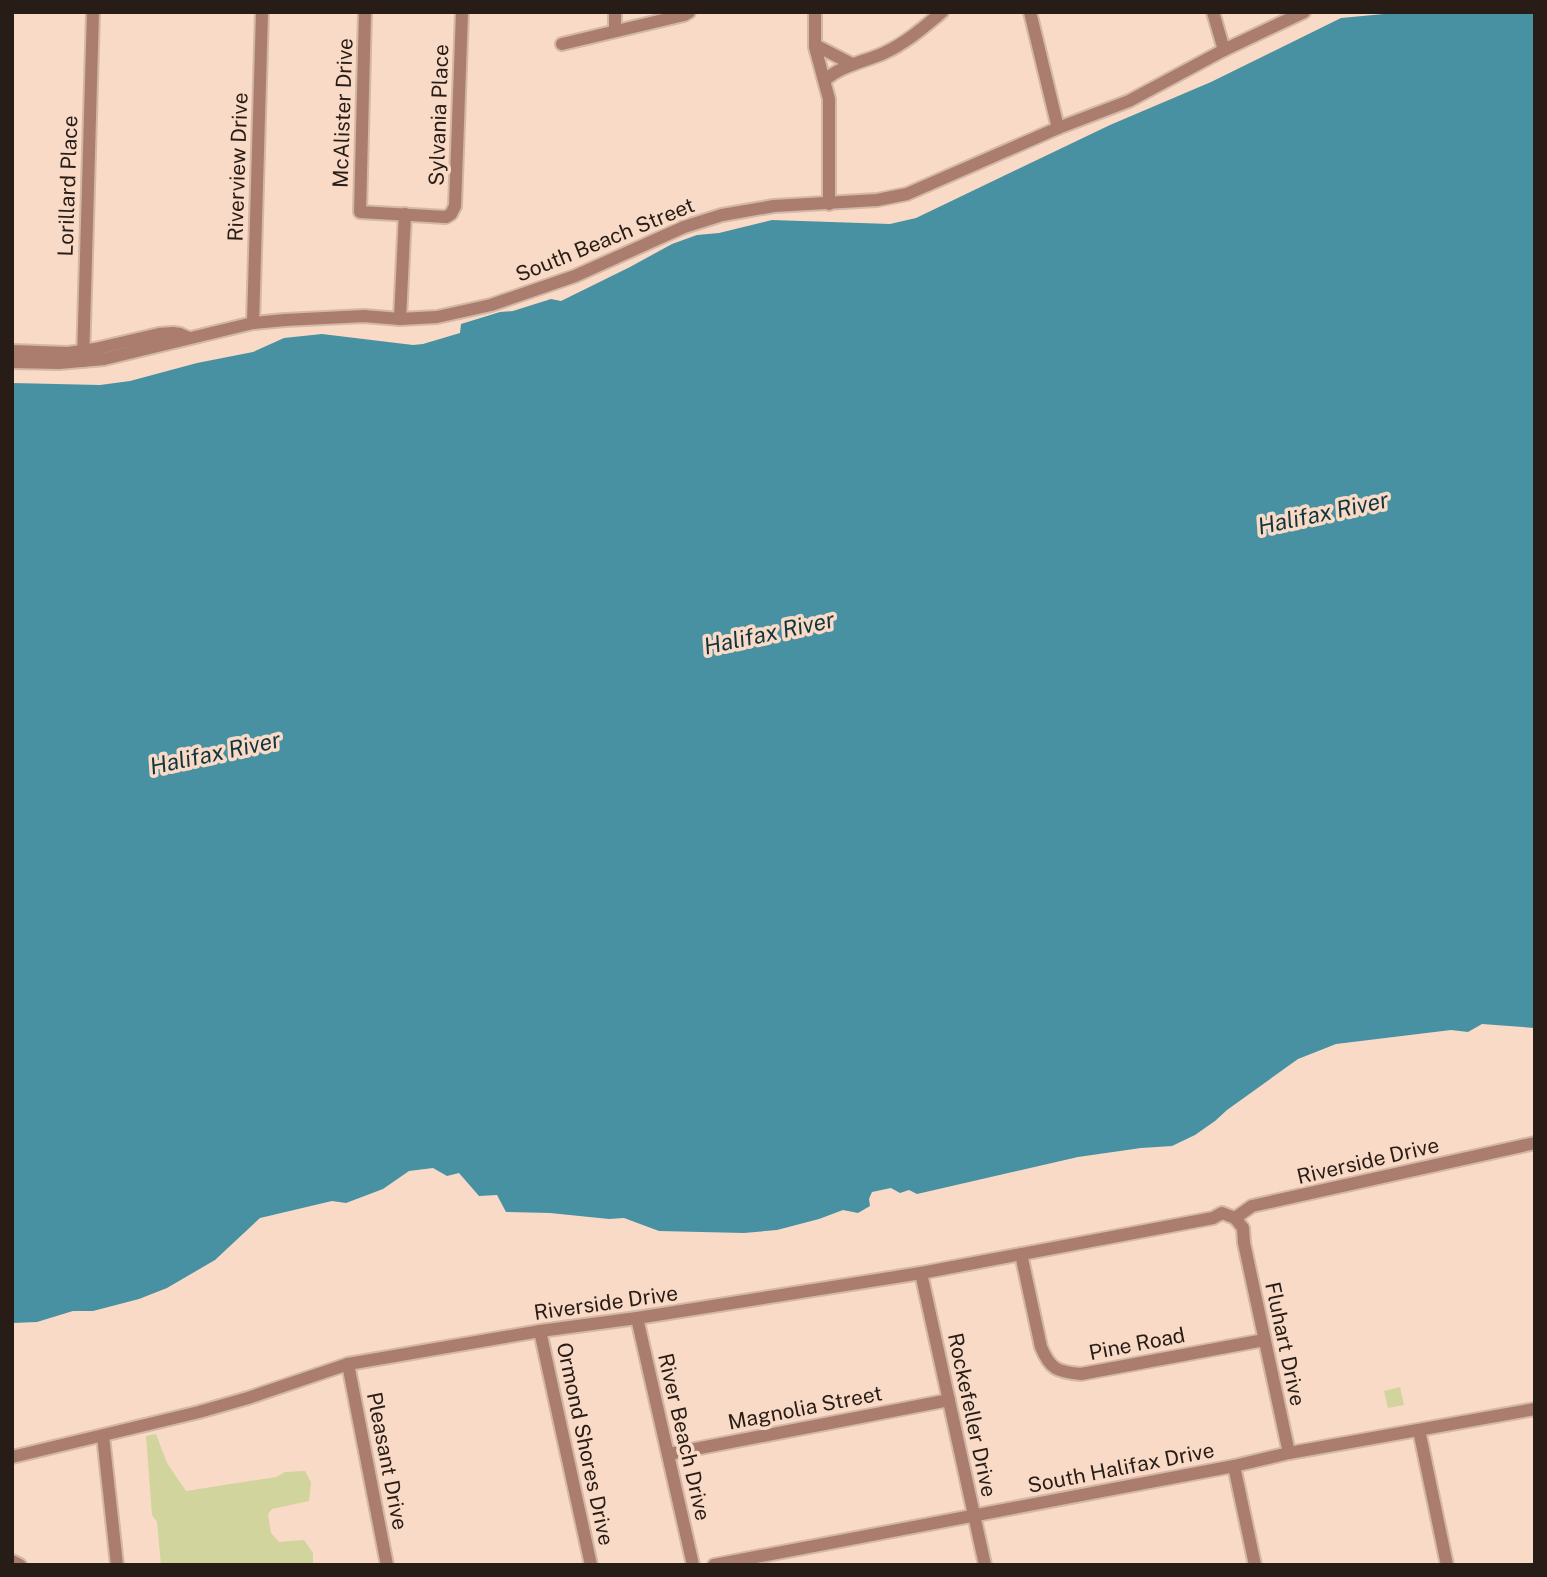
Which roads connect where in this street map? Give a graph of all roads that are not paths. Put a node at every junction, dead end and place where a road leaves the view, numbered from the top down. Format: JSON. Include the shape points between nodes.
{"nodes":[{"id":1,"x":93,"y":12,"type":"edge"},
{"id":2,"x":262,"y":12,"type":"edge"},
{"id":3,"x":365,"y":12,"type":"edge"},
{"id":4,"x":462,"y":12,"type":"edge"},
{"id":5,"x":615,"y":12,"type":"edge"},
{"id":6,"x":689,"y":12,"type":"edge"},
{"id":7,"x":815,"y":12,"type":"edge"},
{"id":8,"x":942,"y":12,"type":"edge"},
{"id":9,"x":1030,"y":12,"type":"edge"},
{"id":10,"x":1213,"y":12,"type":"edge"},
{"id":11,"x":1304,"y":12,"type":"edge"},
{"id":12,"x":615,"y":31,"type":"junction"},
{"id":13,"x":562,"y":44,"type":"dead end"},
{"id":14,"x":815,"y":45,"type":"junction"},
{"id":15,"x":1224,"y":50,"type":"junction"},
{"id":16,"x":852,"y":64,"type":"junction"},
{"id":17,"x":825,"y":80,"type":"junction"},
{"id":18,"x":1058,"y":128,"type":"junction"},
{"id":19,"x":829,"y":204,"type":"junction"},
{"id":20,"x":405,"y":214,"type":"junction"},
{"id":21,"x":400,"y":319,"type":"junction"},
{"id":22,"x":253,"y":323,"type":"junction"},
{"id":23,"x":12,"y":351,"type":"edge"},
{"id":24,"x":83,"y":356,"type":"junction"},
{"id":25,"x":12,"y":362,"type":"edge"},
{"id":26,"x":1535,"y":1143,"type":"edge"},
{"id":27,"x":1230,"y":1221,"type":"junction"},
{"id":28,"x":1021,"y":1254,"type":"junction"},
{"id":29,"x":921,"y":1273,"type":"junction"},
{"id":30,"x":637,"y":1318,"type":"junction"},
{"id":31,"x":540,"y":1331,"type":"junction"},
{"id":32,"x":1264,"y":1340,"type":"junction"},
{"id":33,"x":348,"y":1364,"type":"junction"},
{"id":34,"x":949,"y":1400,"type":"junction"},
{"id":35,"x":1535,"y":1409,"type":"edge"},
{"id":36,"x":1419,"y":1430,"type":"junction"},
{"id":37,"x":103,"y":1436,"type":"junction"},
{"id":38,"x":668,"y":1454,"type":"junction"},
{"id":39,"x":1289,"y":1454,"type":"junction"},
{"id":40,"x":12,"y":1457,"type":"edge"},
{"id":41,"x":1234,"y":1466,"type":"junction"},
{"id":42,"x":974,"y":1515,"type":"junction"},
{"id":43,"x":12,"y":1561,"type":"edge"},
{"id":44,"x":20,"y":1565,"type":"edge"},
{"id":45,"x":117,"y":1565,"type":"edge"},
{"id":46,"x":387,"y":1565,"type":"edge"},
{"id":47,"x":591,"y":1565,"type":"edge"},
{"id":48,"x":692,"y":1565,"type":"edge"},
{"id":49,"x":714,"y":1565,"type":"edge"},
{"id":50,"x":985,"y":1565,"type":"edge"},
{"id":51,"x":1255,"y":1565,"type":"edge"},
{"id":52,"x":1447,"y":1565,"type":"edge"}],
"edges":[{"from":1,"to":24,"type":"street","name":"Lorillard Place"},
{"from":2,"to":22,"type":"street","name":"Riverview Drive"},
{"from":3,"to":20,"type":"street","name":"McAlister Drive","via":[[360,212]]},
{"from":4,"to":20,"type":"street","name":"Sylvania Place","via":[[455,206],[446,217]]},
{"from":5,"to":12,"type":"street"},
{"from":6,"to":12,"type":"street"},
{"from":7,"to":14,"type":"street"},
{"from":8,"to":16,"type":"street","via":[[885,53]]},
{"from":9,"to":18,"type":"street"},
{"from":10,"to":15,"type":"street"},
{"from":11,"to":15,"type":"street","name":"South Beach Street"},
{"from":12,"to":13,"type":"street"},
{"from":14,"to":16,"type":"street"},
{"from":14,"to":17,"type":"street"},
{"from":15,"to":18,"type":"street","name":"South Beach Street","via":[[1129,101]]},
{"from":16,"to":17,"type":"street"},
{"from":17,"to":19,"type":"street"},
{"from":18,"to":19,"type":"street","name":"South Beach Street","via":[[907,194]]},
{"from":19,"to":21,"type":"street","name":"South Beach Street","via":[[774,206],[722,215],[491,305],[437,317]]},
{"from":20,"to":21,"type":"street"},
{"from":21,"to":22,"type":"street","name":"South Beach Street","via":[[351,316]]},
{"from":22,"to":24,"type":"street","name":"South Beach Street","via":[[104,359]]},
{"from":23,"to":24,"type":"street"},
{"from":24,"to":25,"type":"street","name":"South Beach Street","via":[[59,363]]},
{"from":26,"to":27,"type":"street","name":"Riverside Drive","via":[[1252,1206]]},
{"from":27,"to":28,"type":"street","name":"Riverside Drive","via":[[1222,1213]]},
{"from":27,"to":32,"type":"street","name":"Fluhart Drive","via":[[1243,1228]]},
{"from":28,"to":29,"type":"street","name":"Riverside Drive"},
{"from":28,"to":32,"type":"street","name":"Pine Road","via":[[1041,1347],[1047,1361],[1067,1373]]},
{"from":29,"to":30,"type":"street","name":"Riverside Drive"},
{"from":29,"to":34,"type":"street","name":"Rockefeller Drive"},
{"from":30,"to":31,"type":"street","name":"Riverside Drive"},
{"from":30,"to":38,"type":"street","name":"River Beach Drive"},
{"from":31,"to":33,"type":"street","name":"Riverside Drive"},
{"from":31,"to":47,"type":"street","name":"Ormond Shores Drive"},
{"from":32,"to":39,"type":"street","name":"Fluhart Drive"},
{"from":33,"to":37,"type":"street","name":"Riverside Drive","via":[[248,1398]]},
{"from":33,"to":46,"type":"street","name":"Pleasant Drive"},
{"from":34,"to":38,"type":"street","name":"Magnolia Street"},
{"from":34,"to":42,"type":"street","name":"Rockefeller Drive"},
{"from":35,"to":36,"type":"street","name":"South Halifax Drive"},
{"from":36,"to":39,"type":"street","name":"South Halifax Drive"},
{"from":36,"to":52,"type":"street"},
{"from":37,"to":40,"type":"street","name":"Riverside Drive"},
{"from":37,"to":45,"type":"street"},
{"from":38,"to":48,"type":"street","name":"River Beach Drive"},
{"from":39,"to":41,"type":"street","name":"South Halifax Drive"},
{"from":41,"to":42,"type":"street","name":"South Halifax Drive"},
{"from":41,"to":51,"type":"street"},
{"from":42,"to":49,"type":"street","name":"South Halifax Drive"},
{"from":42,"to":50,"type":"street","name":"Rockefeller Drive"},
{"from":43,"to":44,"type":"street"}]}
